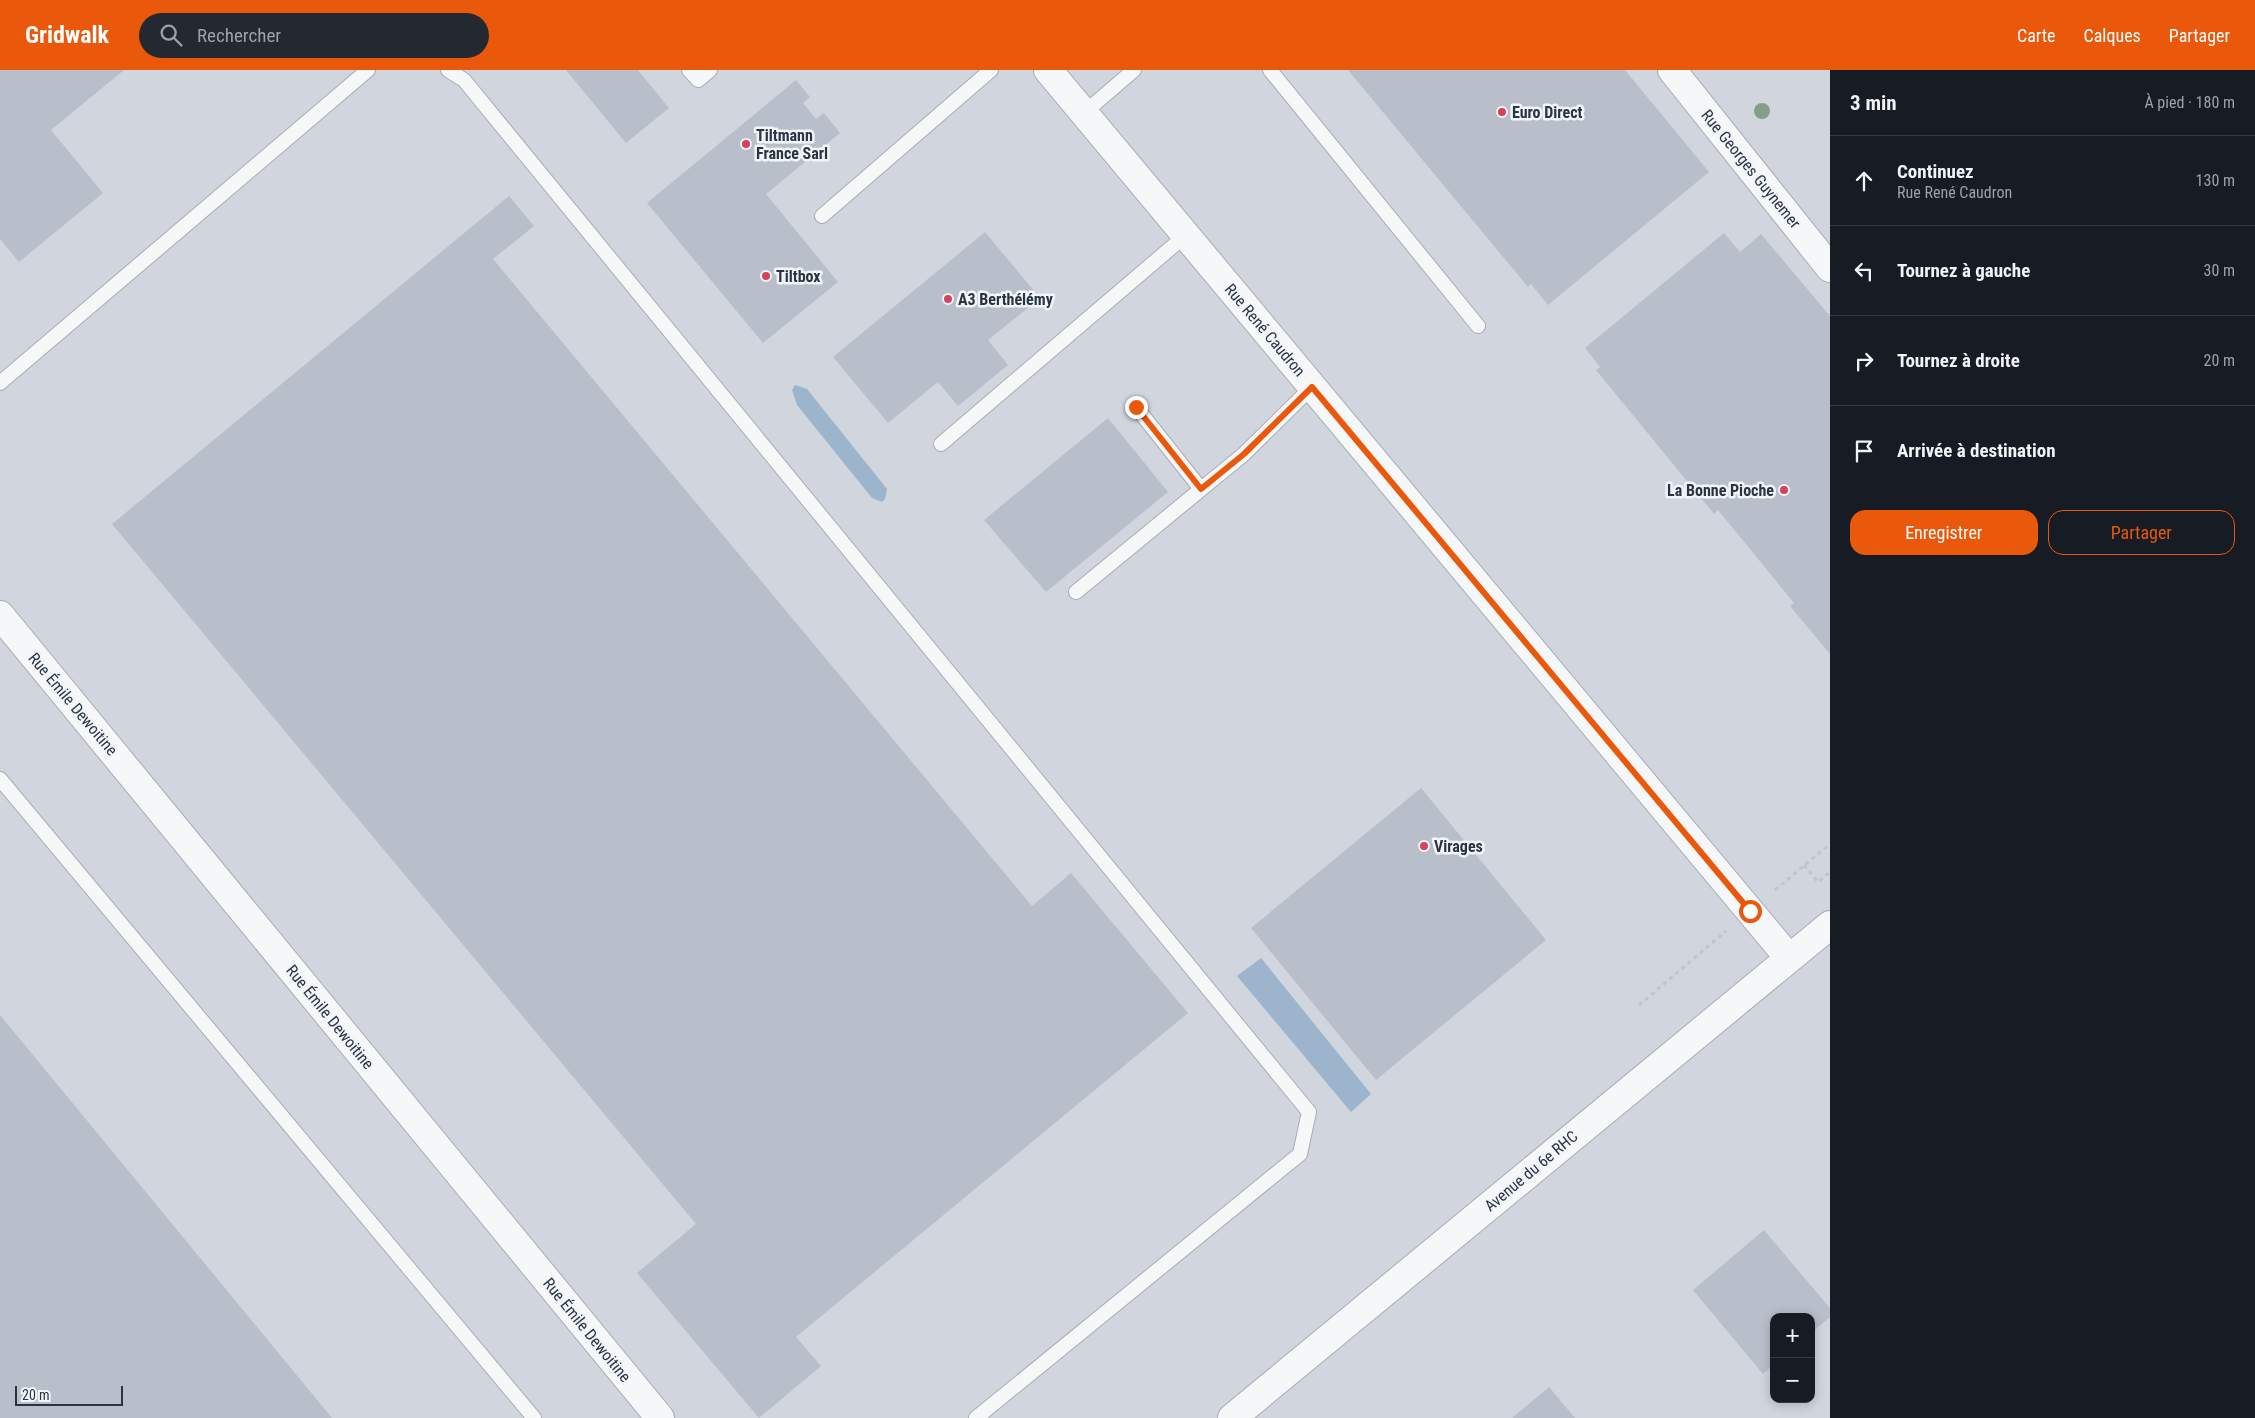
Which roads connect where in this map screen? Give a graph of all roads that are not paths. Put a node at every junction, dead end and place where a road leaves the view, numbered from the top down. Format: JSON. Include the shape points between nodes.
{"nodes":[{"id":1,"x":368,"y":70,"type":"edge"},
{"id":2,"x":448,"y":70,"type":"edge"},
{"id":3,"x":689,"y":70,"type":"edge"},
{"id":4,"x":710,"y":70,"type":"edge"},
{"id":5,"x":991,"y":70,"type":"edge"},
{"id":6,"x":1048,"y":70,"type":"edge"},
{"id":7,"x":1134,"y":70,"type":"edge"},
{"id":8,"x":1270,"y":70,"type":"edge"},
{"id":9,"x":1672,"y":70,"type":"edge"},
{"id":10,"x":1084,"y":113,"type":"junction"},
{"id":11,"x":822,"y":216,"type":"dead end"},
{"id":12,"x":1186,"y":235,"type":"junction"},
{"id":13,"x":1830,"y":268,"type":"edge"},
{"id":14,"x":1478,"y":326,"type":"dead end"},
{"id":15,"x":0,"y":383,"type":"edge"},
{"id":16,"x":1312,"y":387,"type":"junction"},
{"id":17,"x":1136,"y":407,"type":"dead end"},
{"id":18,"x":941,"y":444,"type":"dead end"},
{"id":19,"x":1201,"y":489,"type":"junction"},
{"id":20,"x":1076,"y":592,"type":"dead end"},
{"id":21,"x":0,"y":615,"type":"edge"},
{"id":22,"x":0,"y":779,"type":"edge"},
{"id":23,"x":1830,"y":925,"type":"edge"},
{"id":24,"x":1789,"y":958,"type":"junction"},
{"id":25,"x":534,"y":1418,"type":"edge"},
{"id":26,"x":660,"y":1418,"type":"edge"},
{"id":27,"x":976,"y":1418,"type":"edge"},
{"id":28,"x":1232,"y":1418,"type":"edge"}],
"edges":[{"from":1,"to":15,"type":"lane"},
{"from":2,"to":27,"type":"lane","via":[[464,80],[1309,1112],[1300,1154]]},
{"from":3,"to":4,"type":"lane","via":[[698,80]]},
{"from":5,"to":11,"type":"lane"},
{"from":6,"to":10,"type":"street","name":"Rue René Caudron"},
{"from":7,"to":10,"type":"lane"},
{"from":8,"to":14,"type":"lane"},
{"from":9,"to":13,"type":"street","name":"Rue Georges Guynemer"},
{"from":10,"to":12,"type":"street","name":"Rue René Caudron"},
{"from":12,"to":16,"type":"street","name":"Rue René Caudron"},
{"from":12,"to":18,"type":"lane"},
{"from":16,"to":19,"type":"lane","via":[[1244,454]]},
{"from":16,"to":24,"type":"street","name":"Rue René Caudron"},
{"from":17,"to":19,"type":"lane"},
{"from":19,"to":20,"type":"lane"},
{"from":21,"to":26,"type":"street","name":"Rue Émile Dewoitine"},
{"from":22,"to":25,"type":"lane"},
{"from":23,"to":24,"type":"street","name":"Avenue du 6e RHC"},
{"from":24,"to":28,"type":"street","name":"Avenue du 6e RHC"}]}
